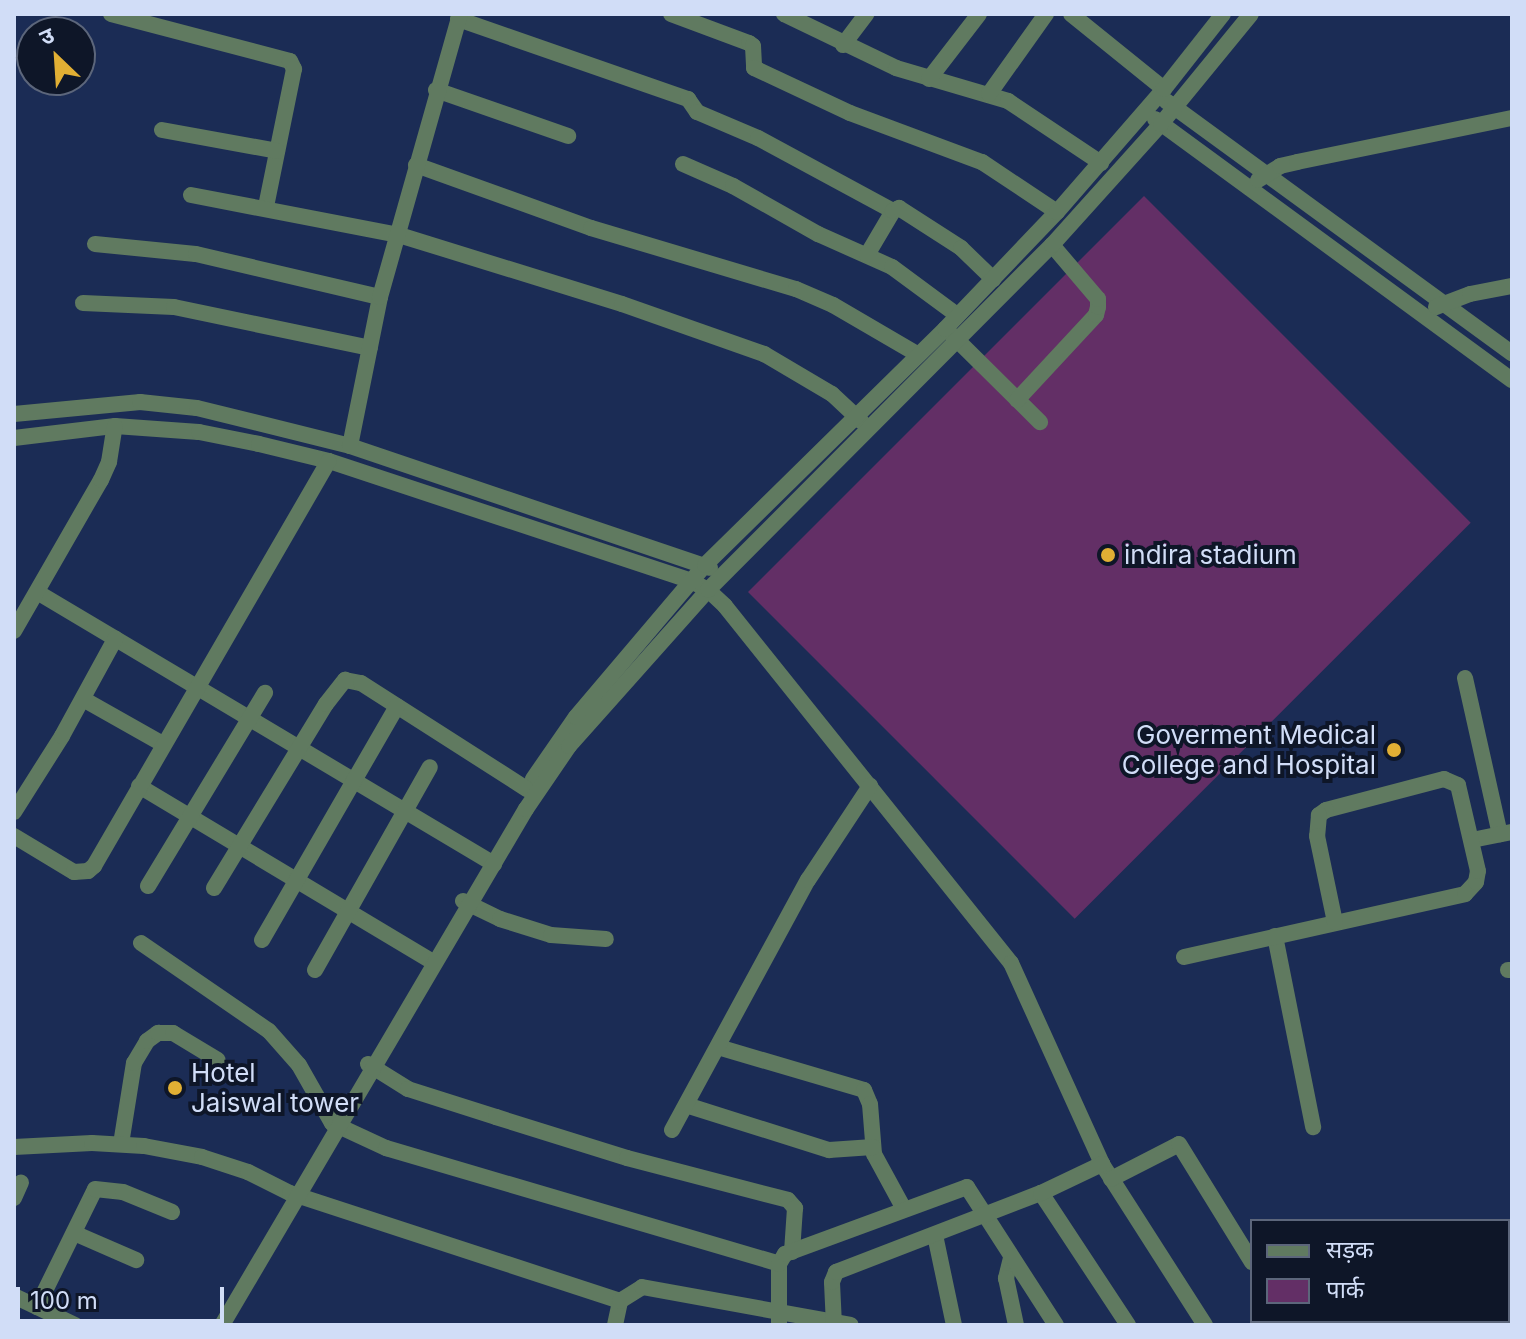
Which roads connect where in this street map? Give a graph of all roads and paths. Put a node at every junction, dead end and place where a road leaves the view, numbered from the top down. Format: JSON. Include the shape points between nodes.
{"nodes":[{"id":1,"x":111,"y":14,"type":"edge"},
{"id":2,"x":671,"y":14,"type":"edge"},
{"id":3,"x":784,"y":14,"type":"edge"},
{"id":4,"x":866,"y":14,"type":"edge"},
{"id":5,"x":979,"y":14,"type":"edge"},
{"id":6,"x":1046,"y":14,"type":"edge"},
{"id":7,"x":1071,"y":14,"type":"edge"},
{"id":8,"x":1223,"y":14,"type":"edge"},
{"id":9,"x":1251,"y":14,"type":"edge"},
{"id":10,"x":459,"y":16,"type":"edge"},
{"id":11,"x":843,"y":45,"type":"junction"},
{"id":12,"x":929,"y":79,"type":"junction"},
{"id":13,"x":436,"y":90,"type":"junction"},
{"id":14,"x":1162,"y":92,"type":"junction"},
{"id":15,"x":989,"y":94,"type":"junction"},
{"id":16,"x":1175,"y":108,"type":"junction"},
{"id":17,"x":1145,"y":111,"type":"junction"},
{"id":18,"x":1512,"y":118,"type":"edge"},
{"id":19,"x":1161,"y":124,"type":"junction"},
{"id":20,"x":162,"y":130,"type":"dead end"},
{"id":21,"x":568,"y":136,"type":"dead end"},
{"id":22,"x":277,"y":151,"type":"junction"},
{"id":23,"x":1101,"y":163,"type":"junction"},
{"id":24,"x":683,"y":164,"type":"dead end"},
{"id":25,"x":416,"y":165,"type":"junction"},
{"id":26,"x":1264,"y":174,"type":"junction"},
{"id":27,"x":1249,"y":190,"type":"junction"},
{"id":28,"x":191,"y":195,"type":"dead end"},
{"id":29,"x":266,"y":207,"type":"junction"},
{"id":30,"x":893,"y":211,"type":"junction"},
{"id":31,"x":1057,"y":212,"type":"junction"},
{"id":32,"x":399,"y":235,"type":"junction"},
{"id":33,"x":95,"y":244,"type":"dead end"},
{"id":34,"x":1052,"y":245,"type":"junction"},
{"id":35,"x":867,"y":255,"type":"junction"},
{"id":36,"x":993,"y":279,"type":"junction"},
{"id":37,"x":1512,"y":286,"type":"edge"},
{"id":38,"x":380,"y":297,"type":"junction"},
{"id":39,"x":83,"y":303,"type":"dead end"},
{"id":40,"x":1443,"y":304,"type":"junction"},
{"id":41,"x":1420,"y":314,"type":"junction"},
{"id":42,"x":957,"y":315,"type":"junction"},
{"id":43,"x":945,"y":329,"type":"junction"},
{"id":44,"x":958,"y":341,"type":"junction"},
{"id":45,"x":370,"y":348,"type":"junction"},
{"id":46,"x":1512,"y":353,"type":"edge"},
{"id":47,"x":917,"y":354,"type":"junction"},
{"id":48,"x":1512,"y":380,"type":"edge"},
{"id":49,"x":1017,"y":400,"type":"junction"},
{"id":50,"x":14,"y":414,"type":"edge"},
{"id":51,"x":856,"y":416,"type":"junction"},
{"id":52,"x":1040,"y":422,"type":"dead end"},
{"id":53,"x":115,"y":426,"type":"junction"},
{"id":54,"x":869,"y":430,"type":"junction"},
{"id":55,"x":14,"y":438,"type":"edge"},
{"id":56,"x":350,"y":446,"type":"junction"},
{"id":57,"x":329,"y":461,"type":"junction"},
{"id":58,"x":705,"y":565,"type":"junction"},
{"id":59,"x":723,"y":575,"type":"junction"},
{"id":60,"x":691,"y":581,"type":"junction"},
{"id":61,"x":708,"y":590,"type":"junction"},
{"id":62,"x":37,"y":592,"type":"junction"},
{"id":63,"x":14,"y":631,"type":"edge"},
{"id":64,"x":115,"y":639,"type":"junction"},
{"id":65,"x":1465,"y":678,"type":"dead end"},
{"id":66,"x":196,"y":688,"type":"junction"},
{"id":67,"x":265,"y":693,"type":"dead end"},
{"id":68,"x":83,"y":699,"type":"junction"},
{"id":69,"x":397,"y":706,"type":"junction"},
{"id":70,"x":250,"y":720,"type":"junction"},
{"id":71,"x":163,"y":744,"type":"junction"},
{"id":72,"x":298,"y":749,"type":"junction"},
{"id":73,"x":430,"y":767,"type":"dead end"},
{"id":74,"x":354,"y":783,"type":"junction"},
{"id":75,"x":139,"y":786,"type":"junction"},
{"id":76,"x":870,"y":786,"type":"junction"},
{"id":77,"x":527,"y":789,"type":"junction"},
{"id":78,"x":14,"y":812,"type":"edge"},
{"id":79,"x":405,"y":814,"type":"junction"},
{"id":80,"x":192,"y":818,"type":"junction"},
{"id":81,"x":1506,"y":833,"type":"edge"},
{"id":82,"x":14,"y":836,"type":"edge"},
{"id":83,"x":1472,"y":840,"type":"junction"},
{"id":84,"x":239,"y":846,"type":"junction"},
{"id":85,"x":489,"y":862,"type":"junction"},
{"id":86,"x":298,"y":881,"type":"junction"},
{"id":87,"x":148,"y":886,"type":"dead end"},
{"id":88,"x":214,"y":888,"type":"dead end"},
{"id":89,"x":466,"y":902,"type":"junction"},
{"id":90,"x":350,"y":912,"type":"junction"},
{"id":91,"x":1335,"y":922,"type":"junction"},
{"id":92,"x":1275,"y":936,"type":"junction"},
{"id":93,"x":606,"y":939,"type":"dead end"},
{"id":94,"x":262,"y":940,"type":"dead end"},
{"id":95,"x":141,"y":943,"type":"dead end"},
{"id":96,"x":1184,"y":957,"type":"dead end"},
{"id":97,"x":428,"y":959,"type":"junction"},
{"id":98,"x":315,"y":970,"type":"dead end"},
{"id":99,"x":718,"y":1047,"type":"junction"},
{"id":100,"x":218,"y":1060,"type":"dead end"},
{"id":101,"x":371,"y":1066,"type":"junction"},
{"id":102,"x":686,"y":1105,"type":"junction"},
{"id":103,"x":337,"y":1125,"type":"junction"},
{"id":104,"x":1313,"y":1127,"type":"dead end"},
{"id":105,"x":672,"y":1130,"type":"dead end"},
{"id":106,"x":121,"y":1144,"type":"junction"},
{"id":107,"x":14,"y":1147,"type":"edge"},
{"id":108,"x":873,"y":1147,"type":"junction"},
{"id":109,"x":1102,"y":1164,"type":"junction"},
{"id":110,"x":1111,"y":1179,"type":"junction"},
{"id":111,"x":21,"y":1182,"type":"dead end"},
{"id":112,"x":1041,"y":1193,"type":"junction"},
{"id":113,"x":296,"y":1194,"type":"junction"},
{"id":114,"x":14,"y":1198,"type":"edge"},
{"id":115,"x":904,"y":1209,"type":"junction"},
{"id":116,"x":172,"y":1212,"type":"dead end"},
{"id":117,"x":985,"y":1215,"type":"junction"},
{"id":118,"x":74,"y":1233,"type":"junction"},
{"id":119,"x":935,"y":1235,"type":"junction"},
{"id":120,"x":792,"y":1252,"type":"junction"},
{"id":121,"x":1011,"y":1258,"type":"junction"},
{"id":122,"x":1250,"y":1259,"type":"edge"},
{"id":123,"x":136,"y":1260,"type":"dead end"},
{"id":124,"x":779,"y":1264,"type":"junction"},
{"id":125,"x":14,"y":1296,"type":"edge"},
{"id":126,"x":620,"y":1301,"type":"junction"},
{"id":127,"x":37,"y":1307,"type":"junction"},
{"id":128,"x":780,"y":1318,"type":"edge"},
{"id":129,"x":834,"y":1323,"type":"edge"},
{"id":130,"x":75,"y":1325,"type":"edge"},
{"id":131,"x":222,"y":1325,"type":"edge"},
{"id":132,"x":615,"y":1325,"type":"edge"},
{"id":133,"x":851,"y":1325,"type":"edge"},
{"id":134,"x":954,"y":1325,"type":"edge"},
{"id":135,"x":1016,"y":1325,"type":"edge"},
{"id":136,"x":1056,"y":1325,"type":"edge"},
{"id":137,"x":1128,"y":1325,"type":"edge"},
{"id":138,"x":1205,"y":1325,"type":"edge"}],
"edges":[{"from":1,"to":22,"type":"street","via":[[290,61],[294,69]]},
{"from":2,"to":31,"type":"street","via":[[749,43],[754,68],[850,113],[982,162]]},
{"from":3,"to":11,"type":"street"},
{"from":4,"to":11,"type":"street"},
{"from":5,"to":12,"type":"street"},
{"from":6,"to":15,"type":"street"},
{"from":7,"to":14,"type":"street"},
{"from":8,"to":14,"type":"street"},
{"from":9,"to":16,"type":"street"},
{"from":10,"to":13,"type":"street"},
{"from":10,"to":30,"type":"street","via":[[688,99],[697,112],[758,138]]},
{"from":11,"to":12,"type":"street"},
{"from":12,"to":15,"type":"street"},
{"from":13,"to":21,"type":"street"},
{"from":13,"to":25,"type":"street"},
{"from":14,"to":16,"type":"street"},
{"from":14,"to":17,"type":"street"},
{"from":15,"to":23,"type":"street","via":[[1029,113]]},
{"from":16,"to":19,"type":"street"},
{"from":16,"to":26,"type":"street"},
{"from":17,"to":19,"type":"street"},
{"from":17,"to":23,"type":"street"},
{"from":18,"to":26,"type":"street","via":[[1297,162]]},
{"from":19,"to":27,"type":"street"},
{"from":19,"to":34,"type":"street"},
{"from":20,"to":22,"type":"street"},
{"from":22,"to":29,"type":"street"},
{"from":23,"to":31,"type":"street"},
{"from":24,"to":35,"type":"street"},
{"from":25,"to":32,"type":"street"},
{"from":25,"to":47,"type":"street","via":[[591,228],[796,289]]},
{"from":26,"to":27,"type":"street"},
{"from":26,"to":40,"type":"street"},
{"from":27,"to":41,"type":"street"},
{"from":28,"to":29,"type":"street"},
{"from":29,"to":32,"type":"street"},
{"from":30,"to":35,"type":"street"},
{"from":30,"to":36,"type":"street","via":[[904,209],[937,230]]},
{"from":31,"to":36,"type":"street"},
{"from":32,"to":38,"type":"street"},
{"from":32,"to":51,"type":"street","via":[[513,267],[764,354],[832,394]]},
{"from":33,"to":38,"type":"street","via":[[196,254]]},
{"from":34,"to":44,"type":"street"},
{"from":34,"to":49,"type":"street","via":[[1098,299],[1098,307]]},
{"from":35,"to":42,"type":"street","via":[[908,276]]},
{"from":36,"to":42,"type":"street"},
{"from":37,"to":40,"type":"street"},
{"from":38,"to":45,"type":"street"},
{"from":39,"to":45,"type":"street","via":[[174,307]]},
{"from":40,"to":41,"type":"street"},
{"from":40,"to":46,"type":"street"},
{"from":41,"to":48,"type":"street"},
{"from":42,"to":43,"type":"street"},
{"from":43,"to":44,"type":"street"},
{"from":43,"to":47,"type":"street"},
{"from":44,"to":49,"type":"street"},
{"from":44,"to":54,"type":"street"},
{"from":45,"to":56,"type":"street"},
{"from":47,"to":51,"type":"street"},
{"from":49,"to":52,"type":"street"},
{"from":50,"to":56,"type":"street","via":[[140,402],[240,417]]},
{"from":51,"to":54,"type":"street"},
{"from":51,"to":58,"type":"street"},
{"from":53,"to":55,"type":"street"},
{"from":53,"to":57,"type":"street","via":[[199,432]]},
{"from":53,"to":62,"type":"street","via":[[101,480]]},
{"from":54,"to":59,"type":"street"},
{"from":56,"to":58,"type":"street"},
{"from":57,"to":60,"type":"street"},
{"from":57,"to":66,"type":"street"},
{"from":58,"to":59,"type":"street"},
{"from":58,"to":60,"type":"street"},
{"from":59,"to":61,"type":"street"},
{"from":60,"to":61,"type":"street"},
{"from":60,"to":77,"type":"street","via":[[576,717]]},
{"from":61,"to":76,"type":"street"},
{"from":61,"to":85,"type":"street","via":[[569,746]]},
{"from":62,"to":63,"type":"street"},
{"from":62,"to":64,"type":"street"},
{"from":64,"to":66,"type":"street"},
{"from":64,"to":68,"type":"street"},
{"from":65,"to":81,"type":"street"},
{"from":66,"to":70,"type":"street"},
{"from":66,"to":71,"type":"street"},
{"from":67,"to":70,"type":"street"},
{"from":68,"to":71,"type":"street"},
{"from":68,"to":78,"type":"street"},
{"from":69,"to":72,"type":"street","via":[[361,683],[345,680]]},
{"from":69,"to":74,"type":"street"},
{"from":69,"to":77,"type":"street"},
{"from":70,"to":72,"type":"street"},
{"from":70,"to":80,"type":"street"},
{"from":71,"to":75,"type":"street"},
{"from":72,"to":74,"type":"street"},
{"from":72,"to":84,"type":"street"},
{"from":73,"to":79,"type":"street"},
{"from":74,"to":79,"type":"street"},
{"from":74,"to":86,"type":"street"},
{"from":75,"to":80,"type":"street"},
{"from":75,"to":82,"type":"street","via":[[88,871],[74,872]]},
{"from":76,"to":99,"type":"street","via":[[808,880]]},
{"from":76,"to":109,"type":"street","via":[[1011,963]]},
{"from":77,"to":85,"type":"street"},
{"from":79,"to":85,"type":"street"},
{"from":79,"to":90,"type":"street"},
{"from":80,"to":84,"type":"street"},
{"from":80,"to":87,"type":"street"},
{"from":81,"to":83,"type":"street"},
{"from":83,"to":91,"type":"street","via":[[1478,871],[1465,894]]},
{"from":83,"to":91,"type":"street","via":[[1462,794],[1452,780],[1326,810],[1316,824]]},
{"from":84,"to":86,"type":"street"},
{"from":84,"to":88,"type":"street"},
{"from":85,"to":89,"type":"street"},
{"from":86,"to":90,"type":"street"},
{"from":86,"to":94,"type":"street"},
{"from":89,"to":93,"type":"street","via":[[551,935]]},
{"from":89,"to":97,"type":"street"},
{"from":89,"to":101,"type":"street"},
{"from":90,"to":97,"type":"street"},
{"from":90,"to":98,"type":"street"},
{"from":91,"to":92,"type":"street"},
{"from":92,"to":96,"type":"street"},
{"from":92,"to":104,"type":"street"},
{"from":95,"to":103,"type":"street","via":[[269,1031],[299,1065]]},
{"from":97,"to":101,"type":"street"},
{"from":99,"to":102,"type":"street"},
{"from":99,"to":108,"type":"street","via":[[864,1090]]},
{"from":100,"to":106,"type":"street","via":[[173,1033],[158,1033],[147,1041],[130,1077]]},
{"from":101,"to":103,"type":"street"},
{"from":101,"to":120,"type":"street","via":[[408,1089],[569,1141],[788,1200],[795,1208]]},
{"from":102,"to":105,"type":"street"},
{"from":102,"to":108,"type":"street","via":[[829,1150]]},
{"from":103,"to":113,"type":"street"},
{"from":103,"to":124,"type":"street","via":[[386,1148]]},
{"from":106,"to":107,"type":"street"},
{"from":106,"to":113,"type":"street","via":[[202,1157]]},
{"from":108,"to":115,"type":"street"},
{"from":109,"to":110,"type":"street"},
{"from":109,"to":112,"type":"street"},
{"from":110,"to":122,"type":"street","via":[[1179,1144]]},
{"from":110,"to":138,"type":"street"},
{"from":111,"to":114,"type":"street"},
{"from":112,"to":117,"type":"street"},
{"from":112,"to":137,"type":"street"},
{"from":113,"to":126,"type":"street"},
{"from":113,"to":131,"type":"street","via":[[245,1269],[243,1286]]},
{"from":115,"to":117,"type":"street","via":[[967,1187]]},
{"from":115,"to":120,"type":"street"},
{"from":116,"to":118,"type":"street","via":[[123,1192],[95,1189]]},
{"from":117,"to":119,"type":"street"},
{"from":117,"to":121,"type":"street"},
{"from":118,"to":123,"type":"street"},
{"from":118,"to":127,"type":"street"},
{"from":119,"to":129,"type":"street","via":[[836,1272]]},
{"from":119,"to":134,"type":"street"},
{"from":120,"to":124,"type":"street"},
{"from":121,"to":135,"type":"street","via":[[1006,1278]]},
{"from":121,"to":136,"type":"street"},
{"from":124,"to":128,"type":"street"},
{"from":125,"to":127,"type":"street"},
{"from":126,"to":128,"type":"street","via":[[635,1289],[649,1287]]},
{"from":126,"to":132,"type":"street"},
{"from":127,"to":130,"type":"street"},
{"from":128,"to":129,"type":"street"},
{"from":129,"to":133,"type":"street"}]}
